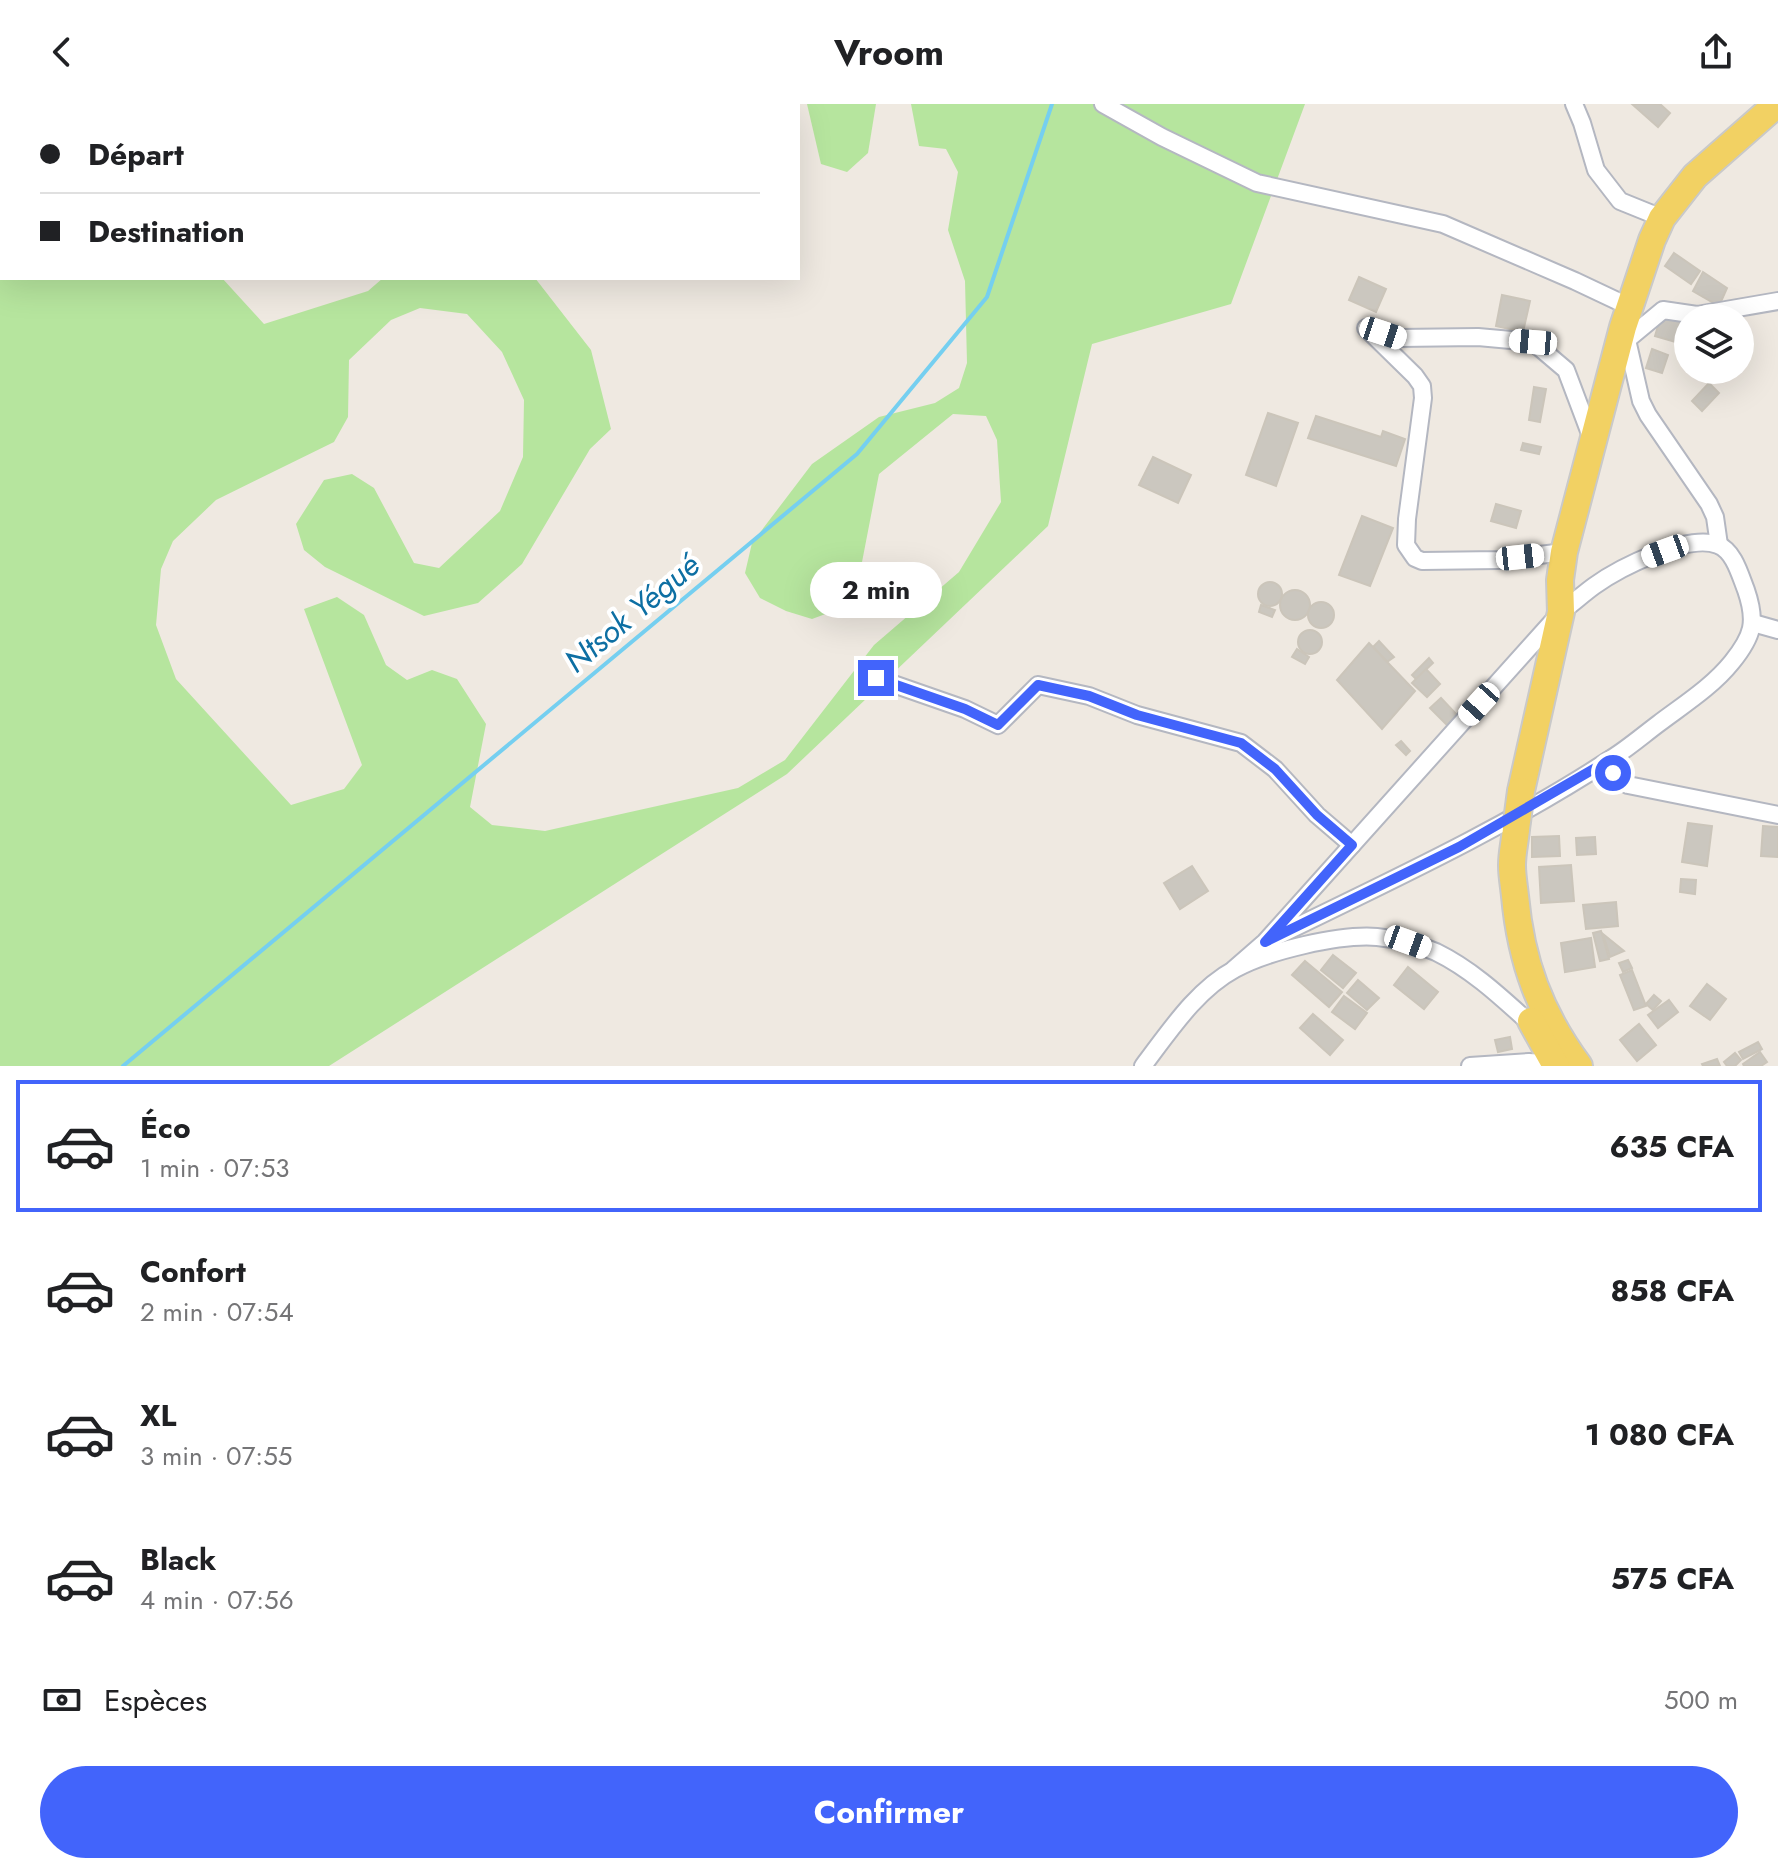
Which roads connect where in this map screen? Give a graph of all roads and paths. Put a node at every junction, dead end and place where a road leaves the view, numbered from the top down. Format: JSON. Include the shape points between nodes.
{"nodes":[{"id":1,"x":1103,"y":104,"type":"edge"},
{"id":2,"x":1574,"y":104,"type":"edge"},
{"id":3,"x":1777,"y":104,"type":"edge"},
{"id":4,"x":1662,"y":218,"type":"junction"},
{"id":5,"x":1778,"y":301,"type":"edge"},
{"id":6,"x":1627,"y":324,"type":"junction"},
{"id":7,"x":1593,"y":441,"type":"junction"},
{"id":8,"x":1719,"y":545,"type":"junction"},
{"id":9,"x":1564,"y":552,"type":"junction"},
{"id":10,"x":1560,"y":580,"type":"junction"},
{"id":11,"x":1561,"y":612,"type":"junction"},
{"id":12,"x":1753,"y":623,"type":"junction"},
{"id":13,"x":1777,"y":629,"type":"edge"},
{"id":14,"x":1542,"y":633,"type":"junction"},
{"id":15,"x":876,"y":678,"type":"dead end"},
{"id":16,"x":1611,"y":759,"type":"junction"},
{"id":17,"x":1514,"y":795,"type":"junction"},
{"id":18,"x":1778,"y":815,"type":"edge"},
{"id":19,"x":1509,"y":830,"type":"junction"},
{"id":20,"x":1352,"y":845,"type":"junction"},
{"id":21,"x":1265,"y":942,"type":"junction"},
{"id":22,"x":1234,"y":969,"type":"junction"},
{"id":23,"x":1533,"y":1026,"type":"junction"},
{"id":24,"x":1563,"y":1065,"type":"edge"},
{"id":25,"x":1143,"y":1066,"type":"edge"},
{"id":26,"x":1470,"y":1066,"type":"edge"}],
"edges":[{"from":1,"to":6,"type":"street","via":[[1257,183],[1443,224],[1575,281]]},
{"from":2,"to":4,"type":"street","via":[[1596,170],[1620,201]]},
{"from":3,"to":4,"type":"main road","via":[[1695,176]]},
{"from":4,"to":6,"type":"main road"},
{"from":5,"to":6,"type":"street","via":[[1697,315],[1663,310]]},
{"from":6,"to":7,"type":"main road"},
{"from":6,"to":8,"type":"street","via":[[1641,401],[1709,504]]},
{"from":7,"to":9,"type":"main road"},
{"from":7,"to":9,"type":"street","via":[[1566,370],[1533,342],[1399,338],[1366,328],[1422,386],[1407,519],[1406,545],[1415,558],[1499,560]]},
{"from":8,"to":11,"type":"street","via":[[1685,543],[1645,558],[1597,584]]},
{"from":8,"to":12,"type":"street","via":[[1737,567]]},
{"from":9,"to":10,"type":"main road"},
{"from":10,"to":11,"type":"main road"},
{"from":10,"to":14,"type":"main road"},
{"from":11,"to":14,"type":"street"},
{"from":11,"to":17,"type":"main road"},
{"from":12,"to":13,"type":"street"},
{"from":12,"to":16,"type":"street","via":[[1748,639],[1709,686]]},
{"from":14,"to":17,"type":"main road"},
{"from":14,"to":20,"type":"street"},
{"from":15,"to":20,"type":"street","via":[[998,725],[1038,685],[1241,743]]},
{"from":16,"to":18,"type":"street","via":[[1613,773],[1628,785]]},
{"from":16,"to":21,"type":"street","via":[[1459,847]]},
{"from":17,"to":19,"type":"main road"},
{"from":19,"to":23,"type":"main road","via":[[1497,867],[1503,940]]},
{"from":19,"to":24,"type":"main road","via":[[1527,968]]},
{"from":20,"to":21,"type":"street"},
{"from":21,"to":22,"type":"street"},
{"from":22,"to":23,"type":"street","via":[[1272,954],[1346,939],[1408,942],[1463,969]]},
{"from":22,"to":25,"type":"street","via":[[1183,1015]]},
{"from":23,"to":24,"type":"main road"},
{"from":24,"to":26,"type":"street"}]}
